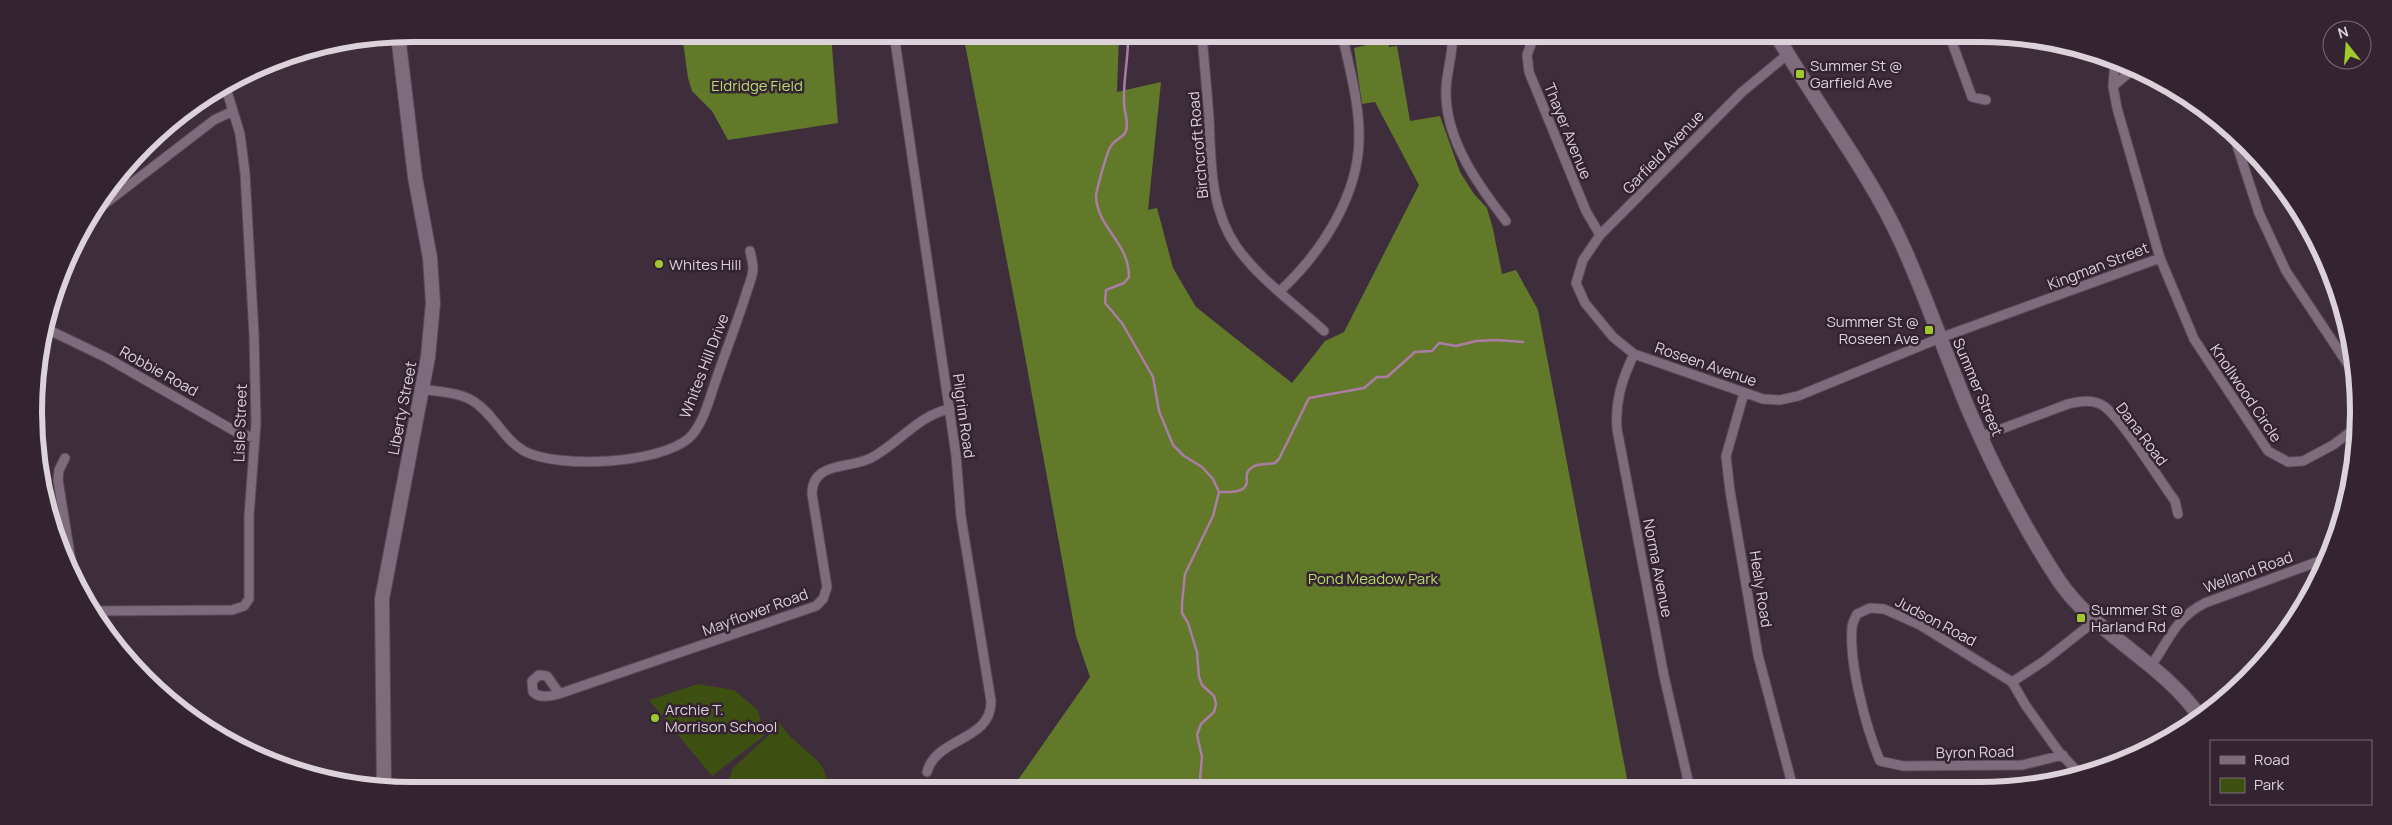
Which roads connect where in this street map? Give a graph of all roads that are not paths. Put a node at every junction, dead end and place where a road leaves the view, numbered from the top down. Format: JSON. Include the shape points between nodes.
{"nodes":[{"id":1,"x":895,"y":42,"type":"edge"},
{"id":2,"x":1203,"y":42,"type":"edge"},
{"id":3,"x":1344,"y":42,"type":"edge"},
{"id":4,"x":1451,"y":42,"type":"edge"},
{"id":5,"x":1532,"y":42,"type":"edge"},
{"id":6,"x":1781,"y":42,"type":"edge"},
{"id":7,"x":1952,"y":42,"type":"edge"},
{"id":8,"x":399,"y":43,"type":"edge"},
{"id":9,"x":1788,"y":54,"type":"junction"},
{"id":10,"x":2114,"y":68,"type":"edge"},
{"id":11,"x":2128,"y":74,"type":"edge"},
{"id":12,"x":2113,"y":86,"type":"junction"},
{"id":13,"x":227,"y":92,"type":"edge"},
{"id":14,"x":1986,"y":100,"type":"dead end"},
{"id":15,"x":233,"y":111,"type":"junction"},
{"id":16,"x":2237,"y":147,"type":"edge"},
{"id":17,"x":110,"y":200,"type":"edge"},
{"id":18,"x":1506,"y":221,"type":"dead end"},
{"id":19,"x":1600,"y":235,"type":"junction"},
{"id":20,"x":750,"y":251,"type":"dead end"},
{"id":21,"x":2160,"y":258,"type":"junction"},
{"id":22,"x":1576,"y":283,"type":"joint"},
{"id":23,"x":1280,"y":291,"type":"junction"},
{"id":24,"x":52,"y":331,"type":"edge"},
{"id":25,"x":1324,"y":331,"type":"dead end"},
{"id":26,"x":1940,"y":338,"type":"junction"},
{"id":27,"x":1634,"y":354,"type":"junction"},
{"id":28,"x":2345,"y":360,"type":"edge"},
{"id":29,"x":422,"y":389,"type":"junction"},
{"id":30,"x":1744,"y":393,"type":"junction"},
{"id":31,"x":950,"y":410,"type":"junction"},
{"id":32,"x":2349,"y":433,"type":"edge"},
{"id":33,"x":1980,"y":436,"type":"junction"},
{"id":34,"x":255,"y":438,"type":"junction"},
{"id":35,"x":65,"y":458,"type":"dead end"},
{"id":36,"x":2178,"y":514,"type":"dead end"},
{"id":37,"x":69,"y":549,"type":"edge"},
{"id":38,"x":2317,"y":562,"type":"edge"},
{"id":39,"x":100,"y":611,"type":"edge"},
{"id":40,"x":2096,"y":620,"type":"junction"},
{"id":41,"x":2150,"y":667,"type":"junction"},
{"id":42,"x":2012,"y":682,"type":"junction"},
{"id":43,"x":559,"y":693,"type":"junction"},
{"id":44,"x":2196,"y":712,"type":"edge"},
{"id":45,"x":2063,"y":755,"type":"junction"},
{"id":46,"x":1888,"y":763,"type":"joint"},
{"id":47,"x":2075,"y":770,"type":"edge"},
{"id":48,"x":927,"y":772,"type":"dead end"},
{"id":49,"x":384,"y":781,"type":"edge"},
{"id":50,"x":1688,"y":782,"type":"edge"},
{"id":51,"x":1791,"y":782,"type":"edge"}],
"edges":[{"from":1,"to":31,"type":"street","name":"Pilgrim Road"},
{"from":2,"to":23,"type":"street","name":"Birchcroft Road","via":[[1216,201],[1236,246]]},
{"from":3,"to":23,"type":"street","via":[[1358,112],[1359,137],[1352,177],[1338,216],[1324,240]]},
{"from":4,"to":18,"type":"street","via":[[1446,90],[1450,118],[1475,180]]},
{"from":5,"to":19,"type":"street","name":"Thayer Avenue","via":[[1527,55],[1529,72],[1586,210]]},
{"from":6,"to":9,"type":"street","name":"Summer Street"},
{"from":7,"to":14,"type":"street","via":[[1972,97]]},
{"from":8,"to":29,"type":"street","name":"Liberty Street","via":[[414,171],[433,285],[432,329]]},
{"from":9,"to":19,"type":"street","name":"Garfield Avenue","via":[[1742,92]]},
{"from":9,"to":26,"type":"street","name":"Summer Street","via":[[1884,205]]},
{"from":10,"to":12,"type":"street","name":"Kingman Street"},
{"from":11,"to":12,"type":"street"},
{"from":12,"to":21,"type":"street","name":"Kingman Street"},
{"from":13,"to":15,"type":"street","name":"Lisle Street"},
{"from":15,"to":17,"type":"street","via":[[214,120]]},
{"from":15,"to":34,"type":"street","name":"Lisle Street","via":[[240,134],[246,182],[254,335]]},
{"from":16,"to":28,"type":"street","via":[[2259,213],[2286,270]]},
{"from":19,"to":22,"type":"street","name":"Garfield Avenue","via":[[1583,260]]},
{"from":20,"to":29,"type":"street","name":"Whites Hill Drive","via":[[754,270],[701,420],[689,438],[671,449],[646,457],[552,460],[524,451],[513,443],[472,400]]},
{"from":21,"to":26,"type":"street","name":"Kingman Street"},
{"from":21,"to":32,"type":"street","name":"Knollwood Circle","via":[[2194,339],[2268,451],[2288,462],[2303,461],[2333,446]]},
{"from":22,"to":27,"type":"street","name":"Roseen Avenue","via":[[1585,303],[1613,336]]},
{"from":23,"to":25,"type":"street","name":"Birchcroft Road"},
{"from":24,"to":34,"type":"street","name":"Robbie Road","via":[[115,362],[238,433]]},
{"from":26,"to":30,"type":"street","name":"Roseen Avenue","via":[[1798,396],[1780,400]]},
{"from":26,"to":33,"type":"street","name":"Summer Street"},
{"from":27,"to":30,"type":"street","name":"Roseen Avenue"},
{"from":27,"to":50,"type":"street","name":"Norma Avenue","via":[[1618,400],[1617,429],[1664,676]]},
{"from":29,"to":49,"type":"street","name":"Liberty Street","via":[[382,599]]},
{"from":30,"to":51,"type":"street","name":"Healy Road","via":[[1726,456],[1730,491],[1758,655]]},
{"from":31,"to":43,"type":"street","name":"Mayflower Road","via":[[933,415],[872,458],[825,470],[816,476],[812,494],[827,587],[823,599],[816,606]]},
{"from":31,"to":48,"type":"street","name":"Pilgrim Road","via":[[961,517],[991,706],[982,725],[941,751]]},
{"from":33,"to":36,"type":"street","name":"Dana Road","via":[[2078,401],[2095,402],[2109,411],[2123,428],[2175,501]]},
{"from":33,"to":40,"type":"street","name":"Summer Street","via":[[2053,570],[2068,593]]},
{"from":34,"to":39,"type":"street","name":"Lisle Street","via":[[249,508],[250,591],[247,603],[232,610]]},
{"from":35,"to":37,"type":"street","via":[[58,480]]},
{"from":38,"to":41,"type":"street","name":"Welland Road","via":[[2191,610]]},
{"from":40,"to":41,"type":"street","name":"Summer Street"},
{"from":40,"to":42,"type":"street"},
{"from":41,"to":44,"type":"street","name":"Summer Street"},
{"from":42,"to":45,"type":"street","name":"Judson Road"},
{"from":42,"to":46,"type":"street","name":"Judson Road","via":[[1920,625],[1884,609],[1870,608],[1857,614],[1852,627],[1858,686],[1876,751],[1880,761]]},
{"from":43,"to":43,"type":"street","name":"Mayflower Road","via":[[545,697],[537,695],[532,689],[533,680],[539,675],[550,678]]},
{"from":45,"to":46,"type":"street","name":"Byron Road","via":[[2022,765],[1903,766]]},
{"from":45,"to":47,"type":"street","name":"Judson Road"}]}
